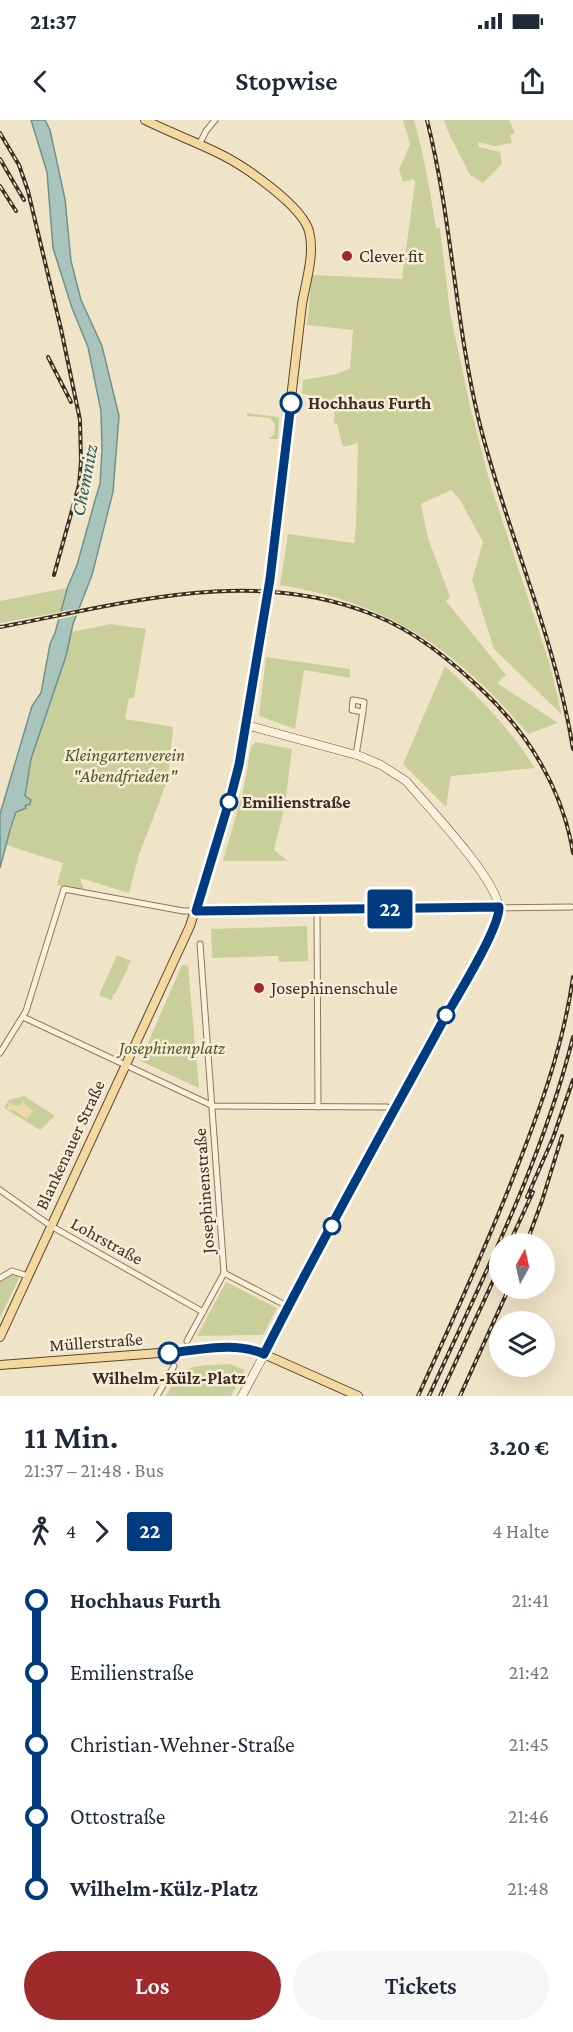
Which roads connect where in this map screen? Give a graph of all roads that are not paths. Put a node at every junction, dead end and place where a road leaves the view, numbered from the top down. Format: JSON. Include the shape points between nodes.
{"nodes":[{"id":1,"x":145,"y":120,"type":"edge"},
{"id":2,"x":215,"y":120,"type":"edge"},
{"id":3,"x":199,"y":145,"type":"junction"},
{"id":4,"x":363,"y":712,"type":"dead end"},
{"id":5,"x":246,"y":725,"type":"junction"},
{"id":6,"x":356,"y":755,"type":"junction"},
{"id":7,"x":499,"y":907,"type":"junction"},
{"id":8,"x":571,"y":907,"type":"dead end"},
{"id":9,"x":317,"y":910,"type":"junction"},
{"id":10,"x":196,"y":911,"type":"junction"},
{"id":11,"x":200,"y":944,"type":"dead end"},
{"id":12,"x":23,"y":1017,"type":"junction"},
{"id":13,"x":0,"y":1053,"type":"edge"},
{"id":14,"x":124,"y":1066,"type":"junction"},
{"id":15,"x":213,"y":1107,"type":"junction"},
{"id":16,"x":318,"y":1107,"type":"junction"},
{"id":17,"x":387,"y":1107,"type":"dead end"},
{"id":18,"x":0,"y":1190,"type":"edge"},
{"id":19,"x":51,"y":1226,"type":"junction"},
{"id":20,"x":224,"y":1273,"type":"junction"},
{"id":21,"x":28,"y":1276,"type":"junction"},
{"id":22,"x":0,"y":1278,"type":"edge"},
{"id":23,"x":289,"y":1307,"type":"junction"},
{"id":24,"x":203,"y":1312,"type":"junction"},
{"id":25,"x":0,"y":1337,"type":"edge"},
{"id":26,"x":188,"y":1341,"type":"dead end"},
{"id":27,"x":264,"y":1354,"type":"junction"},
{"id":28,"x":0,"y":1365,"type":"edge"},
{"id":29,"x":174,"y":1366,"type":"dead end"},
{"id":30,"x":158,"y":1396,"type":"edge"},
{"id":31,"x":242,"y":1396,"type":"edge"},
{"id":32,"x":358,"y":1396,"type":"edge"}],
"edges":[{"from":1,"to":3,"type":"main road"},
{"from":2,"to":3,"type":"street"},
{"from":3,"to":5,"type":"main road","name":"Blankenauer Straße","via":[[229,158],[291,204],[303,218],[310,242],[278,526]]},
{"from":4,"to":6,"type":"street"},
{"from":5,"to":6,"type":"main road"},
{"from":5,"to":10,"type":"main road","name":"Blankenauer Straße","via":[[234,785]]},
{"from":6,"to":7,"type":"main road","via":[[406,781],[487,879]]},
{"from":7,"to":8,"type":"street"},
{"from":7,"to":9,"type":"street"},
{"from":7,"to":23,"type":"main road","via":[[497,921]]},
{"from":9,"to":10,"type":"street"},
{"from":9,"to":16,"type":"street"},
{"from":10,"to":12,"type":"street","via":[[64,889]]},
{"from":10,"to":14,"type":"main road","name":"Blankenauer Straße"},
{"from":11,"to":15,"type":"street"},
{"from":12,"to":13,"type":"street"},
{"from":12,"to":14,"type":"street"},
{"from":14,"to":15,"type":"street"},
{"from":14,"to":19,"type":"main road","name":"Blankenauer Straße"},
{"from":15,"to":16,"type":"street"},
{"from":15,"to":20,"type":"street","name":"Josephinenstraße"},
{"from":16,"to":17,"type":"street"},
{"from":18,"to":19,"type":"street","name":"Lohrstraße"},
{"from":19,"to":21,"type":"main road","name":"Blankenauer Straße"},
{"from":19,"to":24,"type":"street","name":"Lohrstraße"},
{"from":20,"to":23,"type":"street"},
{"from":20,"to":24,"type":"street"},
{"from":21,"to":22,"type":"street","via":[[12,1271]]},
{"from":21,"to":25,"type":"main road","name":"Blankenauer Straße"},
{"from":23,"to":27,"type":"main road"},
{"from":24,"to":26,"type":"street"},
{"from":27,"to":28,"type":"main road","name":"Müllerstraße","via":[[229,1347]]},
{"from":27,"to":31,"type":"main road"},
{"from":27,"to":32,"type":"main road","name":"Müllerstraße"},
{"from":29,"to":30,"type":"street"}]}
